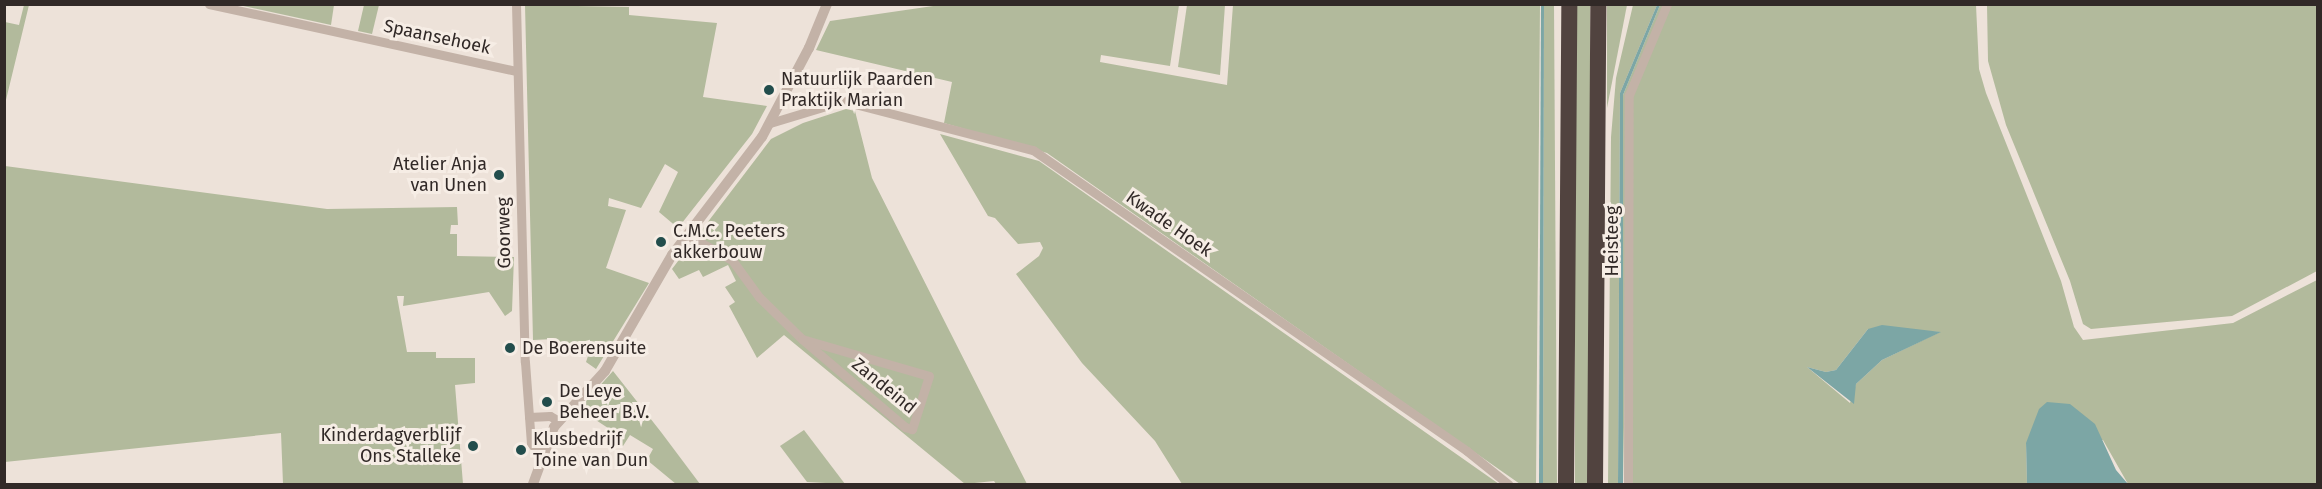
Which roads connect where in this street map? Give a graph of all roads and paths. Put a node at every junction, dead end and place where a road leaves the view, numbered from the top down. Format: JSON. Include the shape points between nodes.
{"nodes":[{"id":1,"x":209,"y":4,"type":"edge"},
{"id":2,"x":516,"y":4,"type":"edge"},
{"id":3,"x":827,"y":4,"type":"edge"},
{"id":4,"x":1569,"y":4,"type":"edge"},
{"id":5,"x":1598,"y":4,"type":"edge"},
{"id":6,"x":1667,"y":4,"type":"edge"},
{"id":7,"x":517,"y":71,"type":"junction"},
{"id":8,"x":771,"y":123,"type":"junction"},
{"id":9,"x":687,"y":235,"type":"junction"},
{"id":10,"x":802,"y":339,"type":"junction"},
{"id":11,"x":528,"y":417,"type":"junction"},
{"id":12,"x":559,"y":421,"type":"junction"},
{"id":13,"x":541,"y":456,"type":"junction"},
{"id":14,"x":533,"y":484,"type":"edge"},
{"id":15,"x":1508,"y":484,"type":"edge"},
{"id":16,"x":1566,"y":484,"type":"edge"},
{"id":17,"x":1595,"y":484,"type":"edge"},
{"id":18,"x":1628,"y":484,"type":"edge"}],
"edges":[{"from":1,"to":7,"type":"street","name":"Spaansehoek"},
{"from":2,"to":7,"type":"street","name":"Goorweg"},
{"from":3,"to":8,"type":"street","via":[[819,29]]},
{"from":4,"to":16,"type":"highway"},
{"from":5,"to":17,"type":"highway"},
{"from":6,"to":18,"type":"street","name":"Heisteeg","via":[[1629,95]]},
{"from":7,"to":11,"type":"street","name":"Goorweg"},
{"from":8,"to":9,"type":"street"},
{"from":8,"to":15,"type":"street","name":"Kwade Hoek","via":[[843,101],[1033,150],[1467,451]]},
{"from":9,"to":10,"type":"street","name":"Zandeind","via":[[727,256],[759,297]]},
{"from":9,"to":12,"type":"street","via":[[605,371]]},
{"from":10,"to":10,"type":"street","name":"Zandeind","via":[[905,427],[912,429],[929,376]]},
{"from":11,"to":12,"type":"street","via":[[550,416]]},
{"from":11,"to":13,"type":"street","name":"Goorweg","via":[[531,443]]},
{"from":12,"to":13,"type":"street"},
{"from":13,"to":14,"type":"street"}]}
